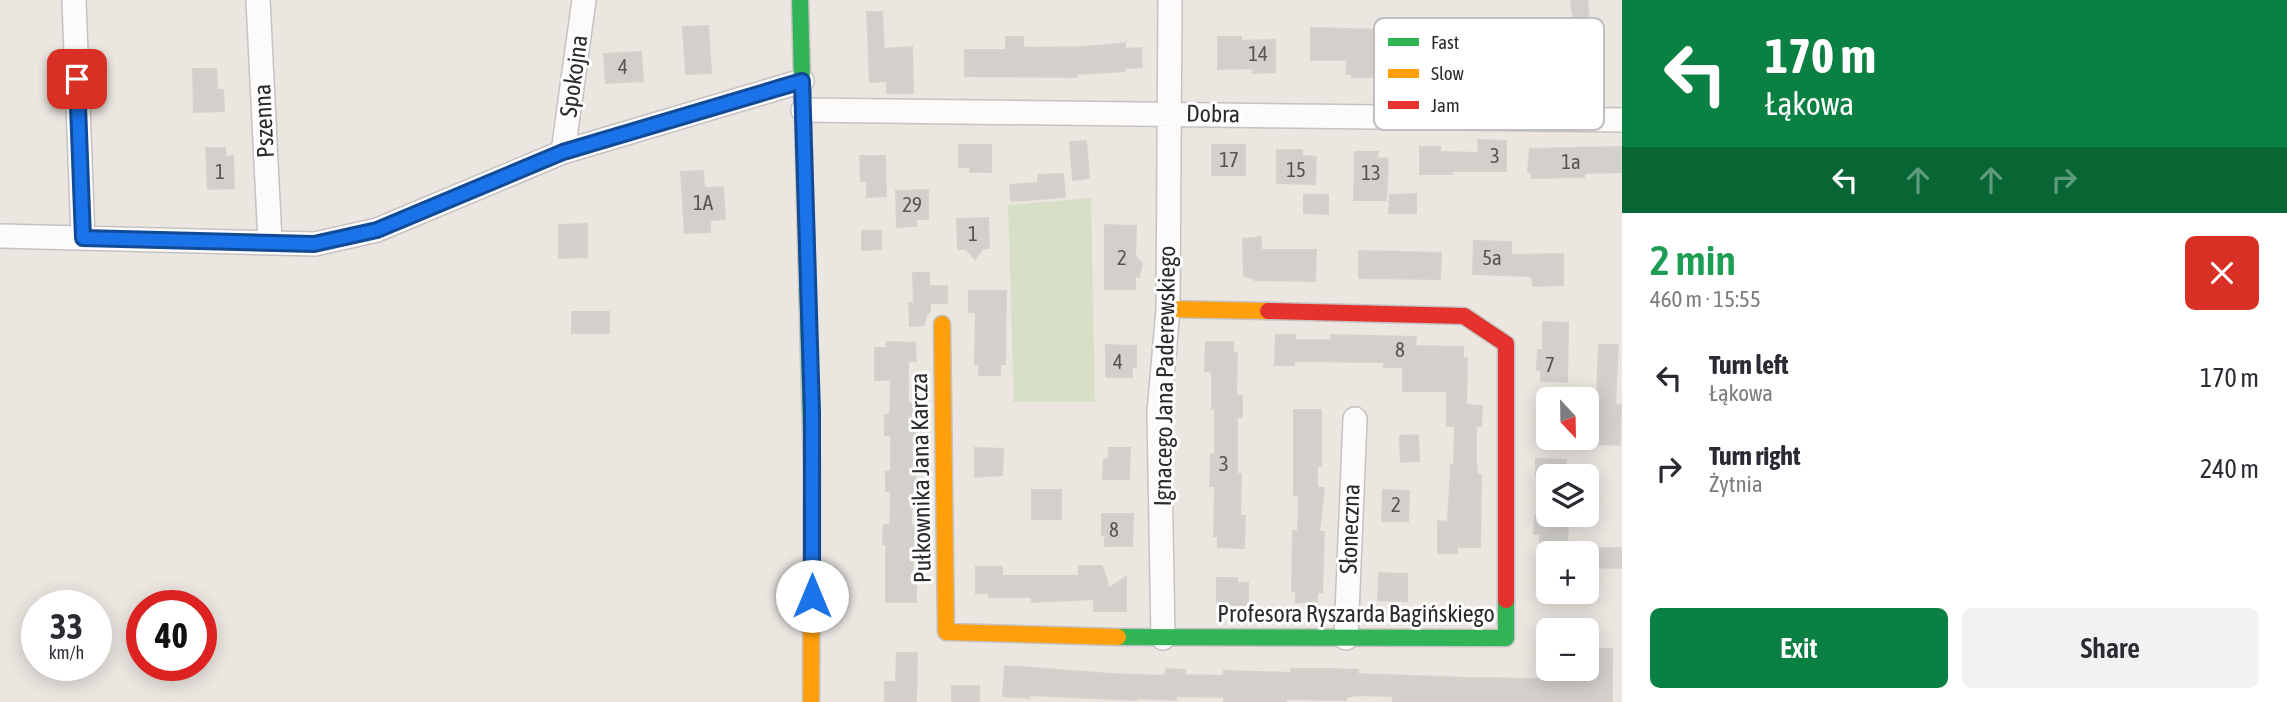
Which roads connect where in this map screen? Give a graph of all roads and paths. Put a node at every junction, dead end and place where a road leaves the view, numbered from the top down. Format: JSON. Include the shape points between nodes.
{"nodes":[{"id":1,"x":74,"y":0,"type":"edge"},
{"id":2,"x":258,"y":0,"type":"edge"},
{"id":3,"x":584,"y":0,"type":"edge"},
{"id":4,"x":800,"y":0,"type":"edge"},
{"id":5,"x":1170,"y":0,"type":"edge"},
{"id":6,"x":802,"y":81,"type":"junction"},
{"id":7,"x":803,"y":110,"type":"junction"},
{"id":8,"x":1168,"y":113,"type":"junction"},
{"id":9,"x":1374,"y":116,"type":"edge"},
{"id":10,"x":1604,"y":120,"type":"edge"},
{"id":11,"x":1622,"y":120,"type":"edge"},
{"id":12,"x":563,"y":152,"type":"junction"},
{"id":13,"x":0,"y":236,"type":"edge"},
{"id":14,"x":83,"y":238,"type":"junction"},
{"id":15,"x":270,"y":242,"type":"junction"},
{"id":16,"x":1168,"y":309,"type":"junction"},
{"id":17,"x":942,"y":324,"type":"dead end"},
{"id":18,"x":1355,"y":419,"type":"dead end"},
{"id":19,"x":946,"y":632,"type":"joint"},
{"id":20,"x":1163,"y":638,"type":"junction"},
{"id":21,"x":1346,"y":638,"type":"junction"},
{"id":22,"x":811,"y":702,"type":"edge"}],
"edges":[{"from":1,"to":14,"type":"street"},
{"from":2,"to":15,"type":"street","name":"Pszenna"},
{"from":3,"to":12,"type":"street","name":"Spokojna"},
{"from":4,"to":6,"type":"street"},
{"from":5,"to":8,"type":"street","name":"Ignacego Jana Paderewskiego"},
{"from":6,"to":7,"type":"street"},
{"from":6,"to":12,"type":"street"},
{"from":7,"to":8,"type":"street","name":"Dobra"},
{"from":7,"to":22,"type":"street","via":[[812,412]]},
{"from":8,"to":9,"type":"street","name":"Dobra"},
{"from":8,"to":16,"type":"street","name":"Ignacego Jana Paderewskiego"},
{"from":10,"to":11,"type":"street","name":"Dobra"},
{"from":12,"to":15,"type":"street","via":[[377,230],[314,244]]},
{"from":13,"to":14,"type":"street"},
{"from":14,"to":15,"type":"street"},
{"from":16,"to":20,"type":"street","name":"Ignacego Jana Paderewskiego","via":[[1159,413]]},
{"from":16,"to":21,"type":"street","name":"Profesora Ryszarda Bagińskiego","via":[[1464,316],[1506,344],[1506,638]]},
{"from":17,"to":19,"type":"street","name":"Pułkownika Jana Karcza"},
{"from":18,"to":21,"type":"street","name":"Słoneczna"},
{"from":19,"to":20,"type":"street","name":"Profesora Ryszarda Bagińskiego"},
{"from":20,"to":21,"type":"street","name":"Profesora Ryszarda Bagińskiego"}]}
